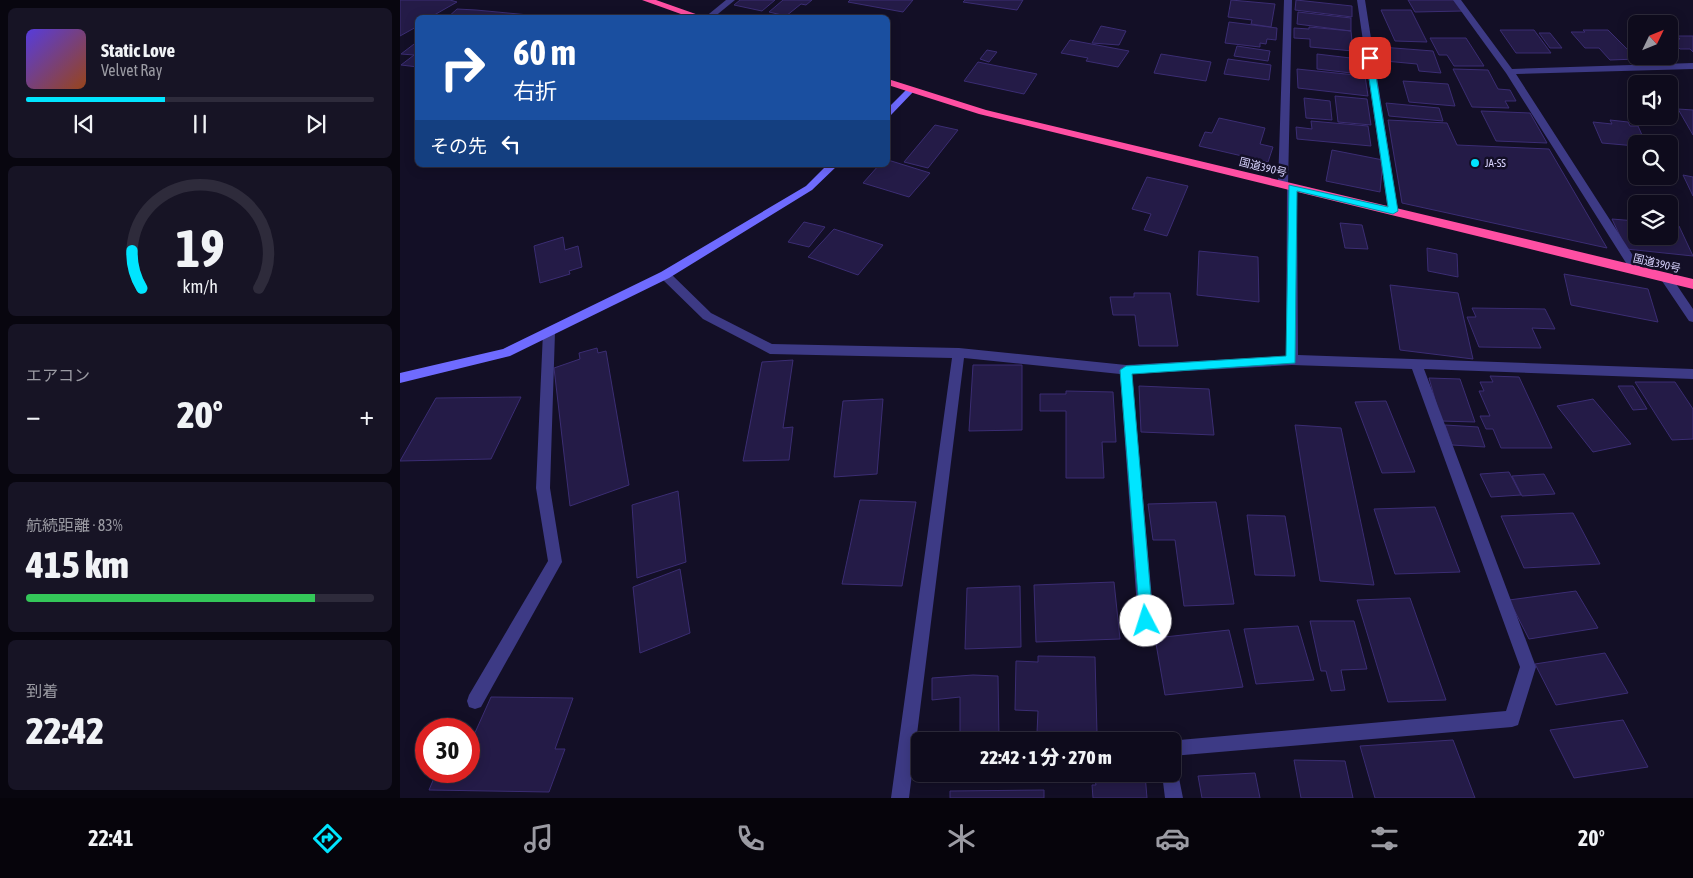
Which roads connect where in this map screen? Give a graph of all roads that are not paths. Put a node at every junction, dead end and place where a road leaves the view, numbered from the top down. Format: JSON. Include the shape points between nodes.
{"nodes":[{"id":1,"x":647,"y":0,"type":"edge"},
{"id":2,"x":731,"y":0,"type":"edge"},
{"id":3,"x":1288,"y":0,"type":"edge"},
{"id":4,"x":1361,"y":0,"type":"edge"},
{"id":5,"x":1457,"y":0,"type":"edge"},
{"id":6,"x":694,"y":15,"type":"edge"},
{"id":7,"x":712,"y":15,"type":"edge"},
{"id":8,"x":1693,"y":66,"type":"edge"},
{"id":9,"x":1510,"y":72,"type":"junction"},
{"id":10,"x":890,"y":83,"type":"edge"},
{"id":11,"x":911,"y":90,"type":"junction"},
{"id":12,"x":890,"y":111,"type":"edge"},
{"id":13,"x":831,"y":167,"type":"edge"},
{"id":14,"x":1288,"y":186,"type":"junction"},
{"id":15,"x":1393,"y":211,"type":"junction"},
{"id":16,"x":1637,"y":271,"type":"junction"},
{"id":17,"x":665,"y":275,"type":"junction"},
{"id":18,"x":1666,"y":278,"type":"junction"},
{"id":19,"x":1693,"y":284,"type":"edge"},
{"id":20,"x":1693,"y":318,"type":"edge"},
{"id":21,"x":549,"y":332,"type":"junction"},
{"id":22,"x":959,"y":353,"type":"junction"},
{"id":23,"x":1292,"y":360,"type":"junction"},
{"id":24,"x":1416,"y":363,"type":"junction"},
{"id":25,"x":1126,"y":370,"type":"junction"},
{"id":26,"x":1693,"y":374,"type":"edge"},
{"id":27,"x":400,"y":378,"type":"edge"},
{"id":28,"x":1146,"y":621,"type":"dead end"},
{"id":29,"x":475,"y":701,"type":"dead end"},
{"id":30,"x":1181,"y":747,"type":"edge"},
{"id":31,"x":1172,"y":782,"type":"edge"},
{"id":32,"x":900,"y":798,"type":"edge"},
{"id":33,"x":1174,"y":798,"type":"edge"}],
"edges":[{"from":1,"to":6,"type":"highway"},
{"from":2,"to":7,"type":"street"},
{"from":3,"to":14,"type":"street"},
{"from":4,"to":15,"type":"street"},
{"from":5,"to":9,"type":"street"},
{"from":8,"to":9,"type":"street"},
{"from":9,"to":16,"type":"street"},
{"from":10,"to":11,"type":"highway","name":"国道390号"},
{"from":11,"to":12,"type":"street"},
{"from":11,"to":14,"type":"highway","name":"国道390号","via":[[983,112]]},
{"from":13,"to":17,"type":"street","via":[[809,188]]},
{"from":14,"to":15,"type":"highway","name":"国道390号"},
{"from":14,"to":23,"type":"street"},
{"from":15,"to":16,"type":"highway","name":"国道390号"},
{"from":16,"to":18,"type":"highway","name":"国道390号"},
{"from":17,"to":21,"type":"street"},
{"from":17,"to":22,"type":"street","via":[[707,316],[770,349]]},
{"from":18,"to":19,"type":"highway","name":"国道390号"},
{"from":18,"to":20,"type":"street"},
{"from":21,"to":27,"type":"street","via":[[506,353]]},
{"from":21,"to":29,"type":"street","via":[[543,488],[555,562]]},
{"from":22,"to":25,"type":"street"},
{"from":22,"to":32,"type":"street"},
{"from":23,"to":24,"type":"street"},
{"from":23,"to":25,"type":"street"},
{"from":24,"to":26,"type":"street"},
{"from":24,"to":30,"type":"street","via":[[1528,667],[1512,719]]},
{"from":25,"to":28,"type":"street"},
{"from":31,"to":33,"type":"street"}]}
